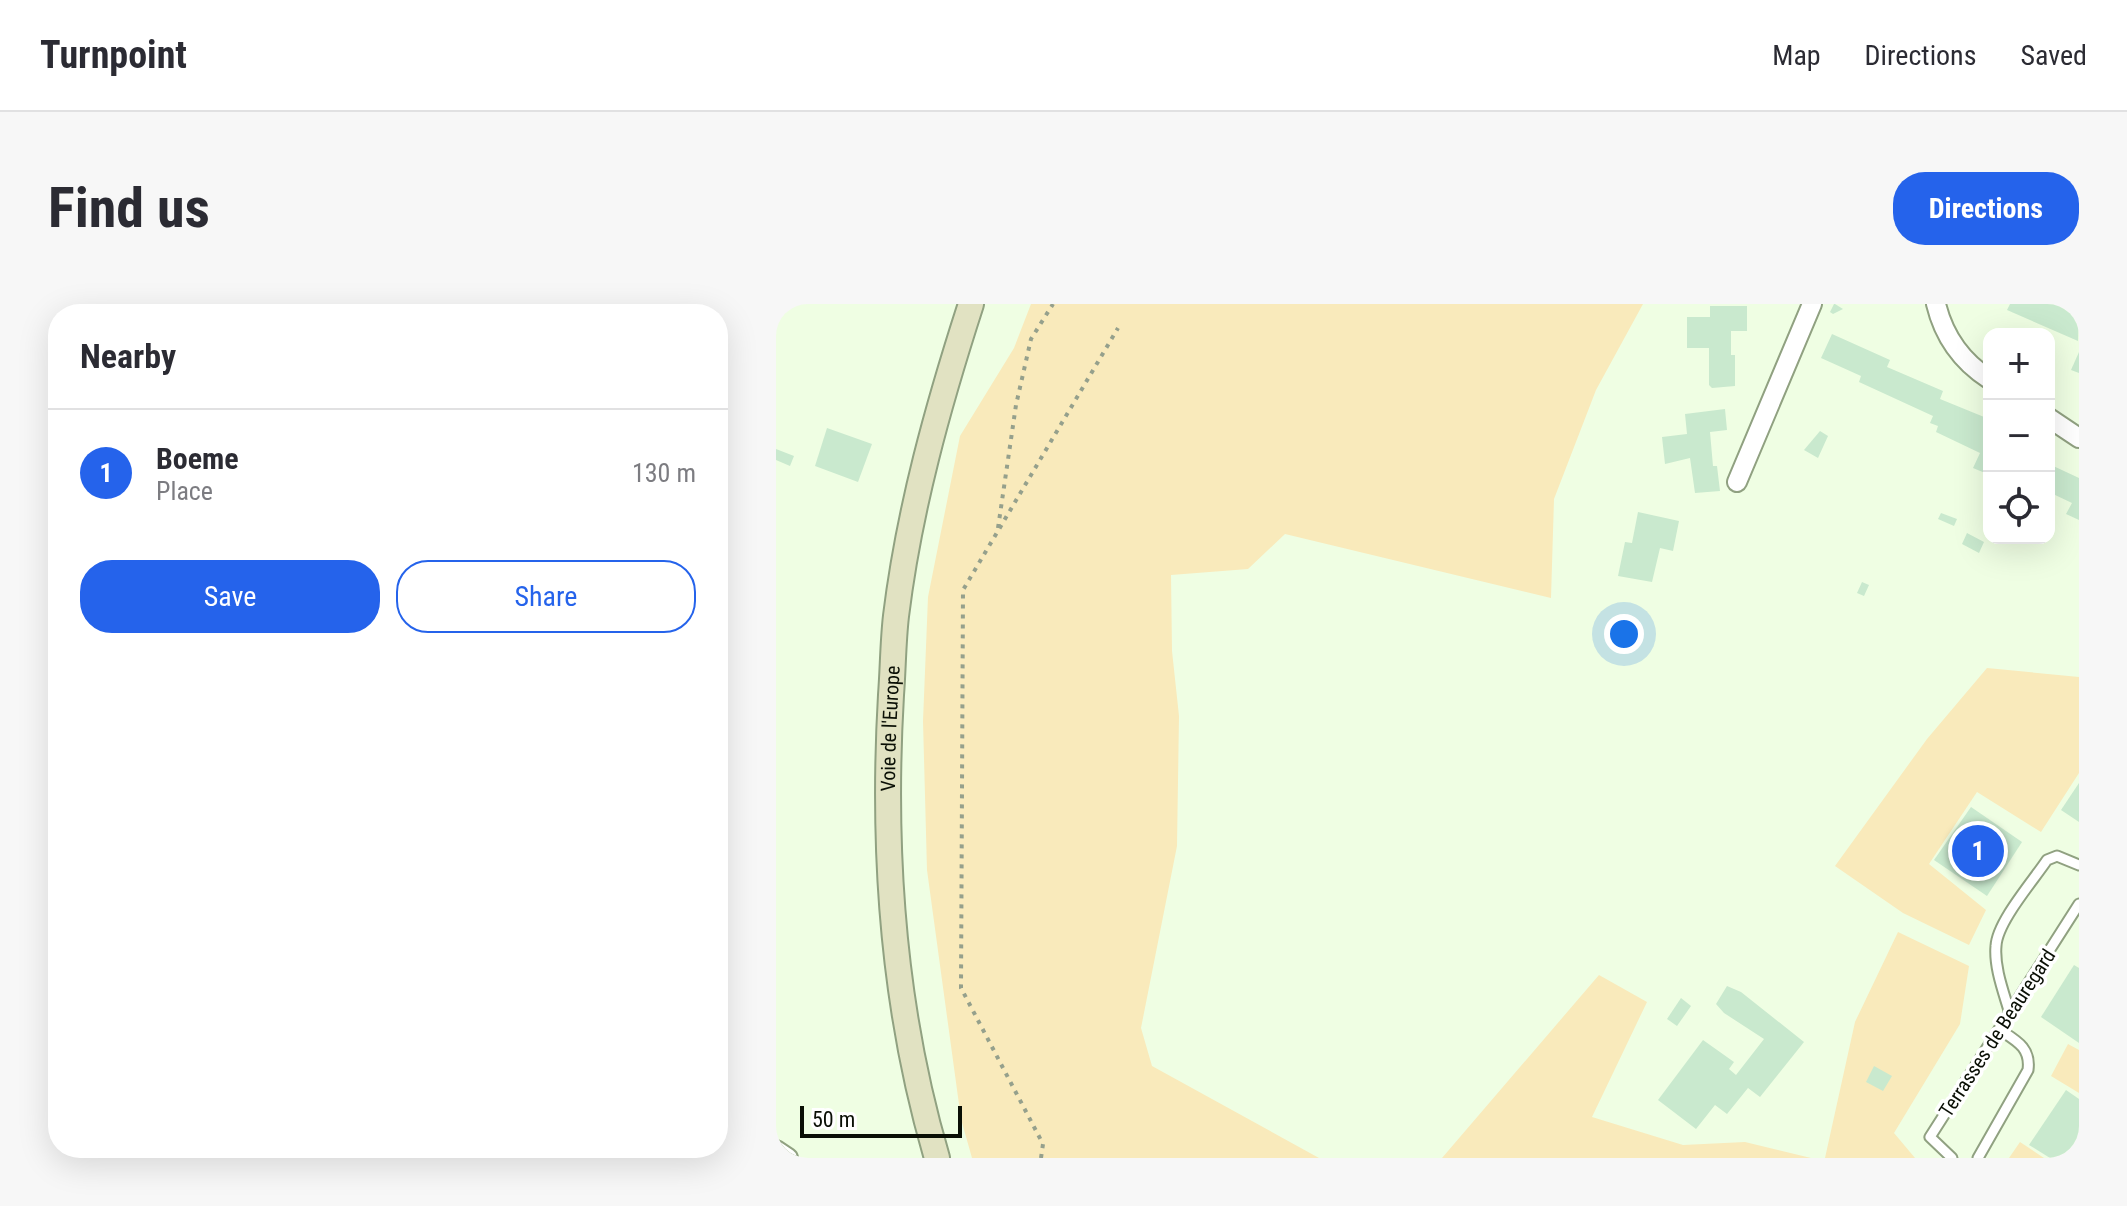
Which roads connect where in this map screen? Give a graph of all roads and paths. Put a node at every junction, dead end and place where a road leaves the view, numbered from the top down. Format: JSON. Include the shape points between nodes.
{"nodes":[{"id":1,"x":958,"y":304,"type":"edge"},
{"id":2,"x":971,"y":304,"type":"edge"},
{"id":3,"x":1053,"y":304,"type":"edge"},
{"id":4,"x":1812,"y":304,"type":"edge"},
{"id":5,"x":1936,"y":304,"type":"edge"},
{"id":6,"x":1118,"y":328,"type":"dead end"},
{"id":7,"x":1983,"y":375,"type":"edge"},
{"id":8,"x":2055,"y":422,"type":"edge"},
{"id":9,"x":2079,"y":438,"type":"edge"},
{"id":10,"x":1737,"y":482,"type":"dead end"},
{"id":11,"x":997,"y":531,"type":"junction"},
{"id":12,"x":2079,"y":865,"type":"edge"},
{"id":13,"x":2079,"y":904,"type":"edge"},
{"id":14,"x":2010,"y":1014,"type":"junction"},
{"id":15,"x":2000,"y":1030,"type":"junction"},
{"id":16,"x":776,"y":1150,"type":"edge"},
{"id":17,"x":788,"y":1158,"type":"edge"},
{"id":18,"x":922,"y":1158,"type":"edge"},
{"id":19,"x":938,"y":1158,"type":"edge"},
{"id":20,"x":1041,"y":1158,"type":"edge"},
{"id":21,"x":1952,"y":1158,"type":"edge"},
{"id":22,"x":1978,"y":1158,"type":"edge"}],
"edges":[{"from":1,"to":18,"type":"main road","via":[[924,409],[900,522],[878,682],[879,881],[889,986]]},
{"from":2,"to":19,"type":"main road","name":"Voie de l'Europe","via":[[938,407],[915,506],[896,617],[888,749],[890,874],[901,985],[924,1113]]},
{"from":3,"to":11,"type":"path","via":[[1031,339]]},
{"from":4,"to":10,"type":"street"},
{"from":5,"to":7,"type":"street","via":[[1948,339]]},
{"from":6,"to":11,"type":"path"},
{"from":8,"to":9,"type":"street"},
{"from":11,"to":20,"type":"path","via":[[963,590],[961,988],[1043,1144]]},
{"from":12,"to":14,"type":"lane","via":[[2057,856],[2047,860],[1999,932],[1995,947]]},
{"from":13,"to":14,"type":"lane","name":"Terrasses de Beauregard"},
{"from":14,"to":15,"type":"lane","name":"Terrasses de Beauregard"},
{"from":15,"to":21,"type":"lane","name":"Terrasses de Beauregard","via":[[1930,1137]]},
{"from":15,"to":22,"type":"lane","via":[[2024,1047],[2030,1059]]},
{"from":16,"to":17,"type":"street"}]}
